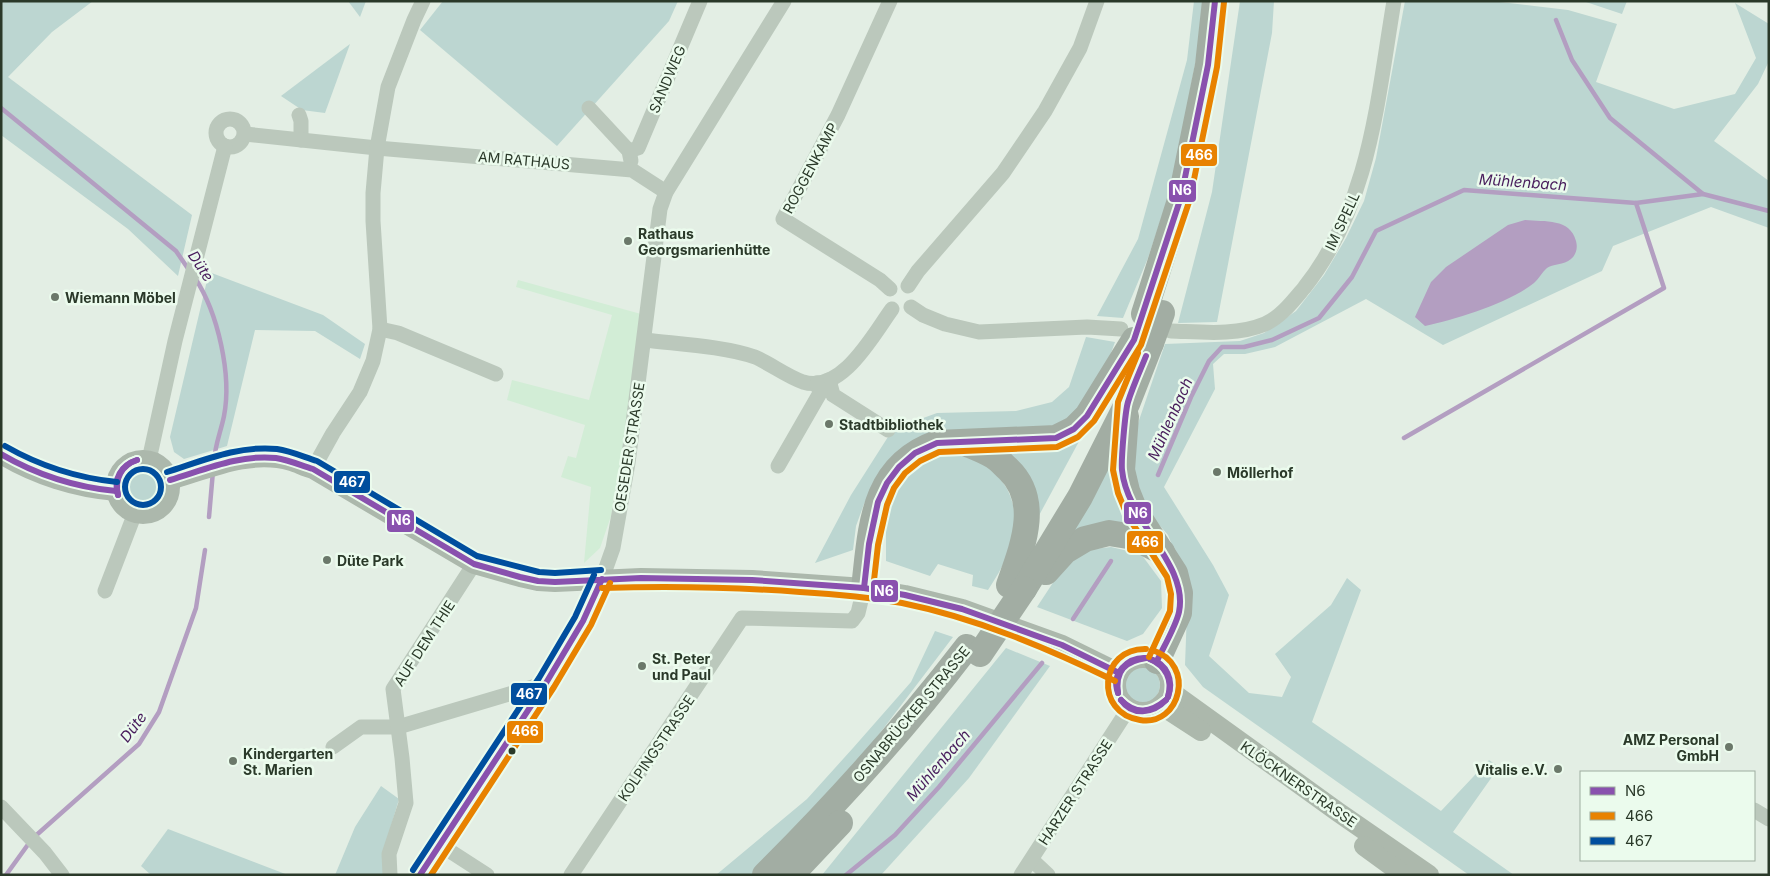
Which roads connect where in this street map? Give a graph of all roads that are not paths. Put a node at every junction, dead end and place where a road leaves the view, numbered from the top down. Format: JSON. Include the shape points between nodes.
{"nodes":[{"id":1,"x":423,"y":1,"type":"edge"},
{"id":2,"x":700,"y":1,"type":"edge"},
{"id":3,"x":784,"y":1,"type":"edge"},
{"id":4,"x":890,"y":1,"type":"edge"},
{"id":5,"x":1097,"y":1,"type":"edge"},
{"id":6,"x":1215,"y":1,"type":"edge"},
{"id":7,"x":1229,"y":1,"type":"edge"},
{"id":8,"x":1394,"y":1,"type":"edge"},
{"id":9,"x":589,"y":108,"type":"dead end"},
{"id":10,"x":299,"y":115,"type":"dead end"},
{"id":11,"x":244,"y":134,"type":"junction"},
{"id":12,"x":301,"y":140,"type":"junction"},
{"id":13,"x":225,"y":146,"type":"junction"},
{"id":14,"x":377,"y":148,"type":"junction"},
{"id":15,"x":630,"y":151,"type":"junction"},
{"id":16,"x":632,"y":170,"type":"junction"},
{"id":17,"x":666,"y":192,"type":"junction"},
{"id":18,"x":908,"y":286,"type":"junction"},
{"id":19,"x":890,"y":289,"type":"junction"},
{"id":20,"x":911,"y":308,"type":"junction"},
{"id":21,"x":892,"y":309,"type":"junction"},
{"id":22,"x":1147,"y":328,"type":"junction"},
{"id":23,"x":380,"y":330,"type":"junction"},
{"id":24,"x":645,"y":340,"type":"junction"},
{"id":25,"x":496,"y":374,"type":"dead end"},
{"id":26,"x":823,"y":381,"type":"junction"},
{"id":27,"x":1126,"y":404,"type":"junction"},
{"id":28,"x":888,"y":430,"type":"dead end"},
{"id":29,"x":962,"y":442,"type":"junction"},
{"id":30,"x":1,"y":454,"type":"edge"},
{"id":31,"x":149,"y":460,"type":"junction"},
{"id":32,"x":778,"y":466,"type":"dead end"},
{"id":33,"x":312,"y":469,"type":"junction"},
{"id":34,"x":170,"y":480,"type":"junction"},
{"id":35,"x":116,"y":491,"type":"junction"},
{"id":36,"x":135,"y":512,"type":"junction"},
{"id":37,"x":1163,"y":552,"type":"junction"},
{"id":38,"x":474,"y":564,"type":"junction"},
{"id":39,"x":602,"y":579,"type":"junction"},
{"id":40,"x":1016,"y":587,"type":"junction"},
{"id":41,"x":864,"y":588,"type":"junction"},
{"id":42,"x":105,"y":591,"type":"dead end"},
{"id":43,"x":974,"y":651,"type":"junction"},
{"id":44,"x":1156,"y":661,"type":"junction"},
{"id":45,"x":1119,"y":673,"type":"junction"},
{"id":46,"x":546,"y":682,"type":"junction"},
{"id":47,"x":1166,"y":698,"type":"junction"},
{"id":48,"x":1129,"y":708,"type":"junction"},
{"id":49,"x":398,"y":726,"type":"junction"},
{"id":50,"x":333,"y":748,"type":"dead end"},
{"id":51,"x":1,"y":807,"type":"edge"},
{"id":52,"x":1755,"y":811,"type":"edge"},
{"id":53,"x":1769,"y":819,"type":"edge"},
{"id":54,"x":440,"y":844,"type":"junction"},
{"id":55,"x":1032,"y":860,"type":"junction"},
{"id":56,"x":62,"y":875,"type":"edge"},
{"id":57,"x":390,"y":875,"type":"edge"},
{"id":58,"x":420,"y":875,"type":"edge"},
{"id":59,"x":487,"y":875,"type":"edge"},
{"id":60,"x":571,"y":875,"type":"edge"},
{"id":61,"x":765,"y":875,"type":"edge"},
{"id":62,"x":791,"y":875,"type":"edge"},
{"id":63,"x":1021,"y":875,"type":"edge"},
{"id":64,"x":1048,"y":875,"type":"edge"},
{"id":65,"x":1404,"y":875,"type":"edge"},
{"id":66,"x":1428,"y":875,"type":"edge"}],
"edges":[{"from":1,"to":14,"type":"street","via":[[388,87]]},
{"from":2,"to":15,"type":"street","name":"SANDWEG","via":[[638,148]]},
{"from":3,"to":17,"type":"street","name":"OESEDER STRASSE"},
{"from":4,"to":19,"type":"street","name":"ROGGENKAMP","via":[[838,115],[783,219]]},
{"from":5,"to":18,"type":"street","via":[[1080,48],[1046,111],[1004,173]]},
{"from":6,"to":22,"type":"highway","name":"OSNABRÜCKER STRASSE","via":[[1208,65],[1181,197]]},
{"from":7,"to":22,"type":"highway","name":"OSNABRÜCKER STRASSE","via":[[1222,72],[1199,192]]},
{"from":8,"to":22,"type":"street","name":"IM SPELL","via":[[1368,155],[1355,197],[1320,268],[1289,305],[1267,323],[1244,330],[1214,332]]},
{"from":9,"to":15,"type":"street"},
{"from":10,"to":12,"type":"street"},
{"from":11,"to":12,"type":"street","name":"AM RATHAUS"},
{"from":11,"to":13,"type":"street","via":[[238,145]]},
{"from":11,"to":13,"type":"street","via":[[242,125],[235,119],[221,121],[216,135]]},
{"from":12,"to":14,"type":"street","name":"AM RATHAUS"},
{"from":13,"to":31,"type":"street","via":[[164,386]]},
{"from":14,"to":16,"type":"street","name":"AM RATHAUS"},
{"from":14,"to":23,"type":"street","via":[[373,212]]},
{"from":15,"to":16,"type":"street"},
{"from":16,"to":17,"type":"street","name":"AM RATHAUS"},
{"from":17,"to":24,"type":"street","name":"OESEDER STRASSE","via":[[658,222]]},
{"from":18,"to":19,"type":"street","via":[[900,284]]},
{"from":18,"to":20,"type":"street","via":[[915,296]]},
{"from":19,"to":21,"type":"street","via":[[887,301]]},
{"from":20,"to":21,"type":"street","via":[[900,312]]},
{"from":20,"to":22,"type":"street","name":"IM SPELL","via":[[945,324],[979,332]]},
{"from":21,"to":26,"type":"street","via":[[844,372]]},
{"from":22,"to":27,"type":"highway","name":"OSNABRÜCKER STRASSE"},
{"from":22,"to":29,"type":"highway","via":[[1087,416],[1074,429],[1056,438]]},
{"from":22,"to":40,"type":"highway","name":"OSNABRÜCKER STRASSE"},
{"from":23,"to":25,"type":"street","via":[[398,333]]},
{"from":23,"to":33,"type":"street","via":[[373,361],[360,392]]},
{"from":24,"to":26,"type":"street","via":[[734,351],[802,382]]},
{"from":24,"to":39,"type":"street","name":"OESEDER STRASSE","via":[[628,463],[614,539]]},
{"from":26,"to":28,"type":"street","via":[[833,395]]},
{"from":26,"to":32,"type":"street","via":[[820,393]]},
{"from":27,"to":37,"type":"highway","via":[[1122,470],[1127,491]]},
{"from":27,"to":40,"type":"highway","name":"OSNABRÜCKER STRASSE","via":[[1080,497]]},
{"from":29,"to":40,"type":"highway","via":[[995,457],[1014,475],[1026,498],[1027,524]]},
{"from":29,"to":41,"type":"highway","via":[[937,443],[921,448],[889,479],[872,518]]},
{"from":30,"to":35,"type":"main road","via":[[60,480]]},
{"from":31,"to":34,"type":"main road","via":[[162,467]]},
{"from":31,"to":35,"type":"main road","via":[[132,462],[124,467],[116,482]]},
{"from":33,"to":34,"type":"main road","via":[[290,461],[250,458]]},
{"from":33,"to":38,"type":"main road"},
{"from":34,"to":36,"type":"main road","via":[[169,496],[159,509],[143,514]]},
{"from":35,"to":36,"type":"main road","via":[[122,504]]},
{"from":36,"to":42,"type":"street"},
{"from":37,"to":40,"type":"highway","via":[[1134,537],[1109,533],[1085,539],[1064,551],[1048,570]]},
{"from":37,"to":44,"type":"highway","via":[[1175,573],[1180,594],[1179,613]]},
{"from":38,"to":39,"type":"main road","via":[[538,581]]},
{"from":38,"to":49,"type":"street","name":"AUF DEM THIE","via":[[393,689]]},
{"from":39,"to":41,"type":"main road","via":[[752,580]]},
{"from":39,"to":46,"type":"main road","name":"OESEDER STRASSE","via":[[583,621]]},
{"from":40,"to":43,"type":"highway","name":"OSNABRÜCKER STRASSE","bridge":true},
{"from":41,"to":45,"type":"main road","via":[[962,609],[1062,645]]},
{"from":41,"to":60,"type":"street","name":"KOLPINGSTRASSE","via":[[858,613],[852,622],[742,618]]},
{"from":43,"to":61,"type":"highway","name":"OSNABRÜCKER STRASSE"},
{"from":43,"to":62,"type":"highway","name":"OSNABRÜCKER STRASSE","via":[[904,753]]},
{"from":44,"to":45,"type":"main road","via":[[1148,658],[1131,660]]},
{"from":44,"to":47,"type":"main road","via":[[1163,666],[1171,682]]},
{"from":45,"to":48,"type":"main road","via":[[1116,680],[1118,696]]},
{"from":46,"to":49,"type":"street"},
{"from":46,"to":54,"type":"main road","name":"OESEDER STRASSE"},
{"from":47,"to":48,"type":"main road","via":[[1154,710],[1145,712]]},
{"from":47,"to":65,"type":"main road","name":"KLÖCKNERSTRASSE","via":[[1180,716]]},
{"from":47,"to":66,"type":"main road","name":"KLÖCKNERSTRASSE"},
{"from":48,"to":55,"type":"street","name":"HARZER STRASSE"},
{"from":49,"to":50,"type":"street","via":[[361,727]]},
{"from":49,"to":57,"type":"street","name":"AUF DEM THIE","via":[[406,803],[389,854]]},
{"from":51,"to":56,"type":"street"},
{"from":52,"to":53,"type":"street"},
{"from":54,"to":58,"type":"main road","name":"OESEDER STRASSE"},
{"from":54,"to":59,"type":"street"},
{"from":55,"to":63,"type":"street","name":"HARZER STRASSE"},
{"from":55,"to":64,"type":"street"}]}
